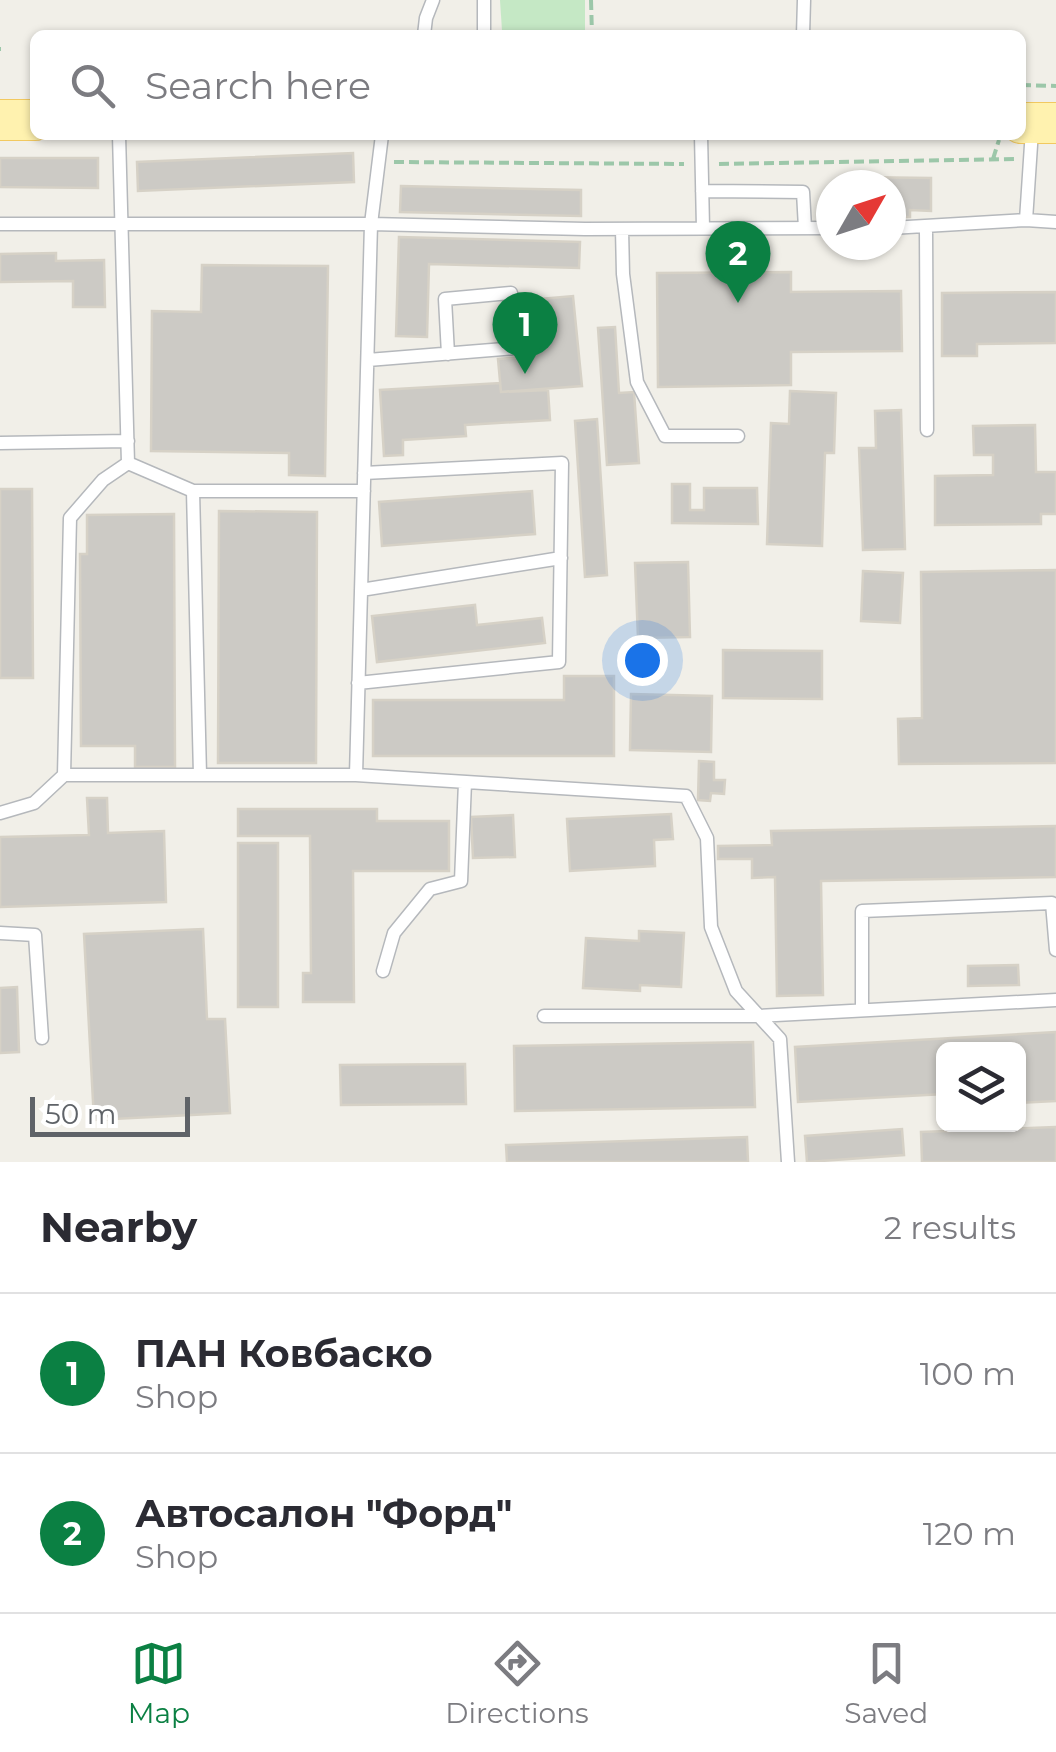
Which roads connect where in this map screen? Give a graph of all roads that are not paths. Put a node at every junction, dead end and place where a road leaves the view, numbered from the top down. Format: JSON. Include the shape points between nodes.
{"nodes":[{"id":1,"x":434,"y":0,"type":"edge"},
{"id":2,"x":484,"y":0,"type":"edge"},
{"id":3,"x":804,"y":0,"type":"edge"},
{"id":4,"x":425,"y":30,"type":"edge"},
{"id":5,"x":484,"y":30,"type":"edge"},
{"id":6,"x":803,"y":30,"type":"edge"},
{"id":7,"x":1026,"y":118,"type":"edge"},
{"id":8,"x":0,"y":120,"type":"edge"},
{"id":9,"x":30,"y":120,"type":"edge"},
{"id":10,"x":119,"y":140,"type":"edge"},
{"id":11,"x":381,"y":140,"type":"edge"},
{"id":12,"x":701,"y":140,"type":"edge"},
{"id":13,"x":702,"y":191,"type":"junction"},
{"id":14,"x":1026,"y":220,"type":"junction"},
{"id":15,"x":1056,"y":222,"type":"edge"},
{"id":16,"x":123,"y":223,"type":"junction"},
{"id":17,"x":0,"y":224,"type":"edge"},
{"id":18,"x":372,"y":224,"type":"junction"},
{"id":19,"x":703,"y":228,"type":"junction"},
{"id":20,"x":805,"y":228,"type":"junction"},
{"id":21,"x":816,"y":228,"type":"edge"},
{"id":22,"x":906,"y":228,"type":"edge"},
{"id":23,"x":926,"y":228,"type":"junction"},
{"id":24,"x":622,"y":229,"type":"junction"},
{"id":25,"x":448,"y":354,"type":"junction"},
{"id":26,"x":368,"y":360,"type":"junction"},
{"id":27,"x":927,"y":430,"type":"dead end"},
{"id":28,"x":738,"y":436,"type":"dead end"},
{"id":29,"x":128,"y":441,"type":"junction"},
{"id":30,"x":0,"y":444,"type":"edge"},
{"id":31,"x":128,"y":463,"type":"junction"},
{"id":32,"x":364,"y":472,"type":"junction"},
{"id":33,"x":193,"y":491,"type":"junction"},
{"id":34,"x":364,"y":491,"type":"junction"},
{"id":35,"x":560,"y":558,"type":"junction"},
{"id":36,"x":361,"y":590,"type":"junction"},
{"id":37,"x":358,"y":683,"type":"junction"},
{"id":38,"x":64,"y":775,"type":"junction"},
{"id":39,"x":200,"y":775,"type":"junction"},
{"id":40,"x":356,"y":775,"type":"junction"},
{"id":41,"x":464,"y":782,"type":"junction"},
{"id":42,"x":0,"y":813,"type":"edge"},
{"id":43,"x":0,"y":933,"type":"edge"},
{"id":44,"x":1056,"y":950,"type":"edge"},
{"id":45,"x":383,"y":971,"type":"dead end"},
{"id":46,"x":1056,"y":1000,"type":"edge"},
{"id":47,"x":862,"y":1010,"type":"junction"},
{"id":48,"x":544,"y":1016,"type":"dead end"},
{"id":49,"x":759,"y":1016,"type":"junction"},
{"id":50,"x":42,"y":1038,"type":"dead end"},
{"id":51,"x":788,"y":1162,"type":"edge"}],
"edges":[{"from":1,"to":4,"type":"lane"},
{"from":2,"to":5,"type":"lane"},
{"from":3,"to":6,"type":"lane"},
{"from":7,"to":14,"type":"lane"},
{"from":8,"to":9,"type":"main road"},
{"from":10,"to":16,"type":"lane"},
{"from":11,"to":18,"type":"lane"},
{"from":12,"to":13,"type":"lane"},
{"from":13,"to":19,"type":"lane"},
{"from":13,"to":20,"type":"lane","via":[[803,192]]},
{"from":14,"to":15,"type":"lane"},
{"from":14,"to":23,"type":"lane"},
{"from":16,"to":17,"type":"lane"},
{"from":16,"to":18,"type":"lane"},
{"from":16,"to":29,"type":"lane"},
{"from":18,"to":24,"type":"lane"},
{"from":18,"to":26,"type":"lane"},
{"from":19,"to":20,"type":"lane"},
{"from":19,"to":24,"type":"lane"},
{"from":20,"to":21,"type":"lane"},
{"from":22,"to":23,"type":"lane"},
{"from":23,"to":27,"type":"lane"},
{"from":24,"to":28,"type":"lane","via":[[637,382],[666,436]]},
{"from":25,"to":25,"type":"lane","via":[[517,348],[511,294],[444,299]]},
{"from":25,"to":26,"type":"lane"},
{"from":26,"to":32,"type":"lane"},
{"from":29,"to":30,"type":"lane"},
{"from":29,"to":31,"type":"lane"},
{"from":31,"to":33,"type":"lane"},
{"from":31,"to":38,"type":"lane","via":[[70,518]]},
{"from":32,"to":34,"type":"lane"},
{"from":32,"to":35,"type":"lane","via":[[562,463]]},
{"from":33,"to":34,"type":"lane"},
{"from":33,"to":39,"type":"lane"},
{"from":34,"to":36,"type":"lane"},
{"from":35,"to":36,"type":"lane"},
{"from":35,"to":37,"type":"lane","via":[[559,662]]},
{"from":36,"to":37,"type":"lane"},
{"from":37,"to":40,"type":"lane"},
{"from":38,"to":39,"type":"lane"},
{"from":38,"to":42,"type":"lane","via":[[34,802]]},
{"from":39,"to":40,"type":"lane"},
{"from":40,"to":41,"type":"lane"},
{"from":41,"to":45,"type":"lane","via":[[461,882],[430,889],[394,933]]},
{"from":41,"to":49,"type":"lane","via":[[686,796],[707,838],[711,926],[736,991]]},
{"from":43,"to":50,"type":"lane","via":[[36,934]]},
{"from":44,"to":47,"type":"lane","via":[[1052,904],[862,911]]},
{"from":46,"to":47,"type":"lane"},
{"from":47,"to":49,"type":"lane"},
{"from":48,"to":49,"type":"lane"},
{"from":49,"to":51,"type":"lane","via":[[780,1039]]}]}
